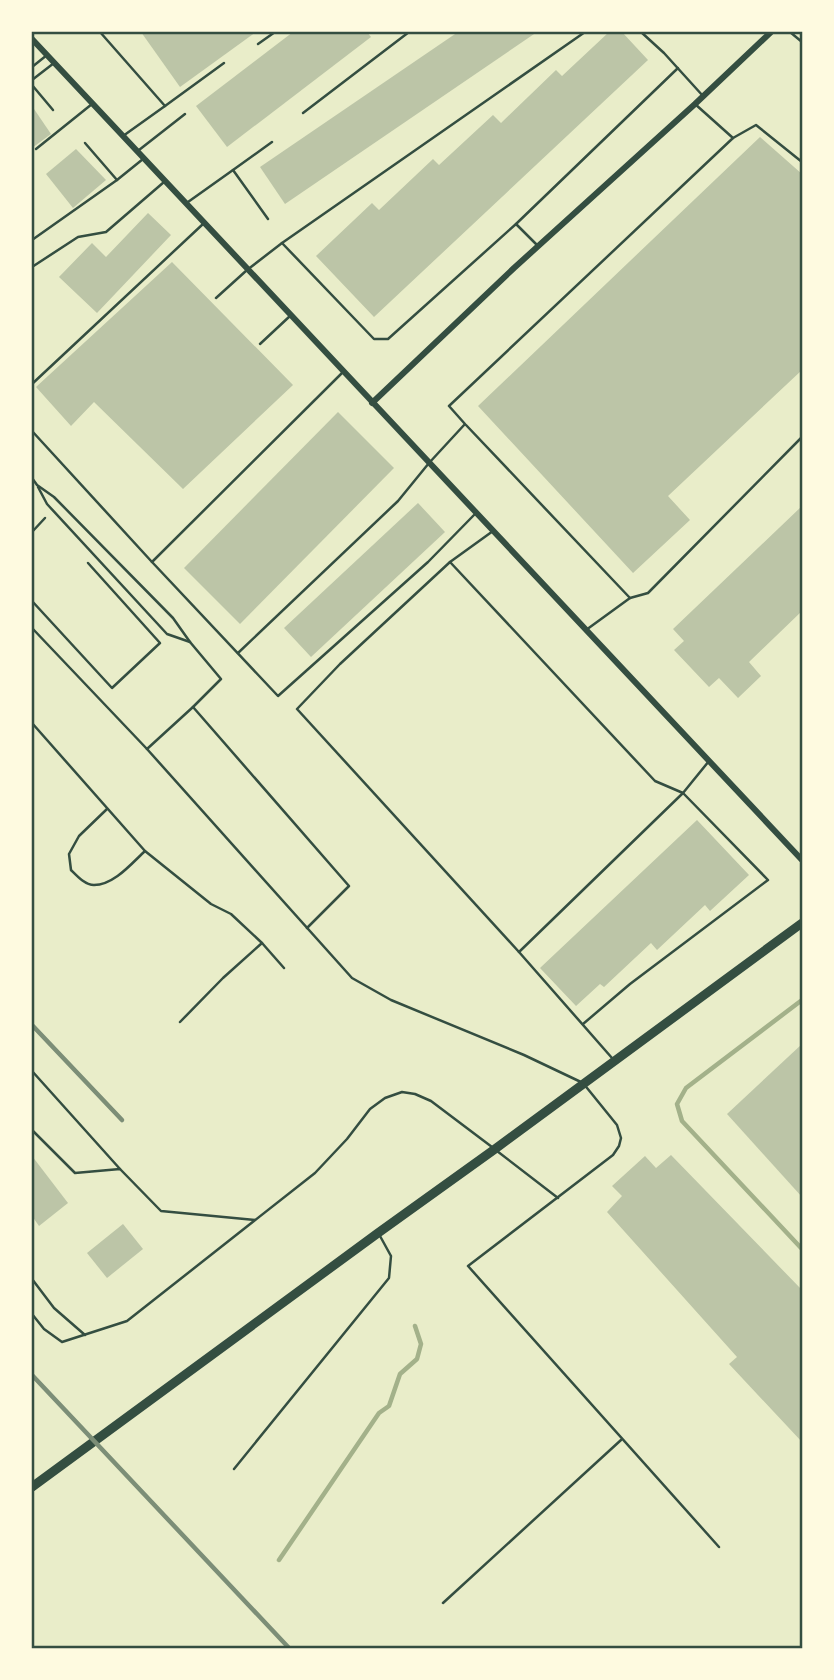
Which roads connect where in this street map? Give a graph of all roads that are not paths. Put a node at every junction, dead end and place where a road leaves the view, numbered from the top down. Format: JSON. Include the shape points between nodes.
{"nodes":[{"id":1,"x":100,"y":32,"type":"edge"},
{"id":2,"x":275,"y":32,"type":"edge"},
{"id":3,"x":409,"y":32,"type":"edge"},
{"id":4,"x":583,"y":32,"type":"edge"},
{"id":5,"x":640,"y":32,"type":"edge"},
{"id":6,"x":771,"y":32,"type":"edge"},
{"id":7,"x":790,"y":32,"type":"edge"},
{"id":8,"x":32,"y":39,"type":"edge"},
{"id":9,"x":803,"y":42,"type":"edge"},
{"id":10,"x":258,"y":44,"type":"dead end"},
{"id":11,"x":47,"y":55,"type":"junction"},
{"id":12,"x":54,"y":63,"type":"junction"},
{"id":13,"x":224,"y":63,"type":"dead end"},
{"id":14,"x":32,"y":66,"type":"edge"},
{"id":15,"x":678,"y":68,"type":"junction"},
{"id":16,"x":32,"y":82,"type":"edge"},
{"id":17,"x":703,"y":96,"type":"junction"},
{"id":18,"x":92,"y":104,"type":"junction"},
{"id":19,"x":695,"y":104,"type":"junction"},
{"id":20,"x":166,"y":106,"type":"junction"},
{"id":21,"x":53,"y":110,"type":"dead end"},
{"id":22,"x":303,"y":113,"type":"dead end"},
{"id":23,"x":185,"y":114,"type":"dead end"},
{"id":24,"x":123,"y":136,"type":"junction"},
{"id":25,"x":733,"y":138,"type":"junction"},
{"id":26,"x":272,"y":142,"type":"dead end"},
{"id":27,"x":85,"y":143,"type":"dead end"},
{"id":28,"x":36,"y":149,"type":"dead end"},
{"id":29,"x":137,"y":152,"type":"junction"},
{"id":30,"x":143,"y":159,"type":"junction"},
{"id":31,"x":803,"y":162,"type":"edge"},
{"id":32,"x":233,"y":170,"type":"junction"},
{"id":33,"x":117,"y":180,"type":"junction"},
{"id":34,"x":164,"y":182,"type":"junction"},
{"id":35,"x":185,"y":204,"type":"junction"},
{"id":36,"x":268,"y":219,"type":"dead end"},
{"id":37,"x":203,"y":223,"type":"junction"},
{"id":38,"x":516,"y":224,"type":"junction"},
{"id":39,"x":32,"y":240,"type":"edge"},
{"id":40,"x":282,"y":243,"type":"junction"},
{"id":41,"x":538,"y":246,"type":"junction"},
{"id":42,"x":32,"y":267,"type":"edge"},
{"id":43,"x":247,"y":270,"type":"junction"},
{"id":44,"x":216,"y":298,"type":"dead end"},
{"id":45,"x":290,"y":316,"type":"junction"},
{"id":46,"x":260,"y":344,"type":"dead end"},
{"id":47,"x":343,"y":372,"type":"junction"},
{"id":48,"x":32,"y":384,"type":"edge"},
{"id":49,"x":372,"y":402,"type":"junction"},
{"id":50,"x":465,"y":424,"type":"junction"},
{"id":51,"x":32,"y":431,"type":"edge"},
{"id":52,"x":803,"y":437,"type":"edge"},
{"id":53,"x":429,"y":463,"type":"junction"},
{"id":54,"x":32,"y":478,"type":"edge"},
{"id":55,"x":37,"y":485,"type":"junction"},
{"id":56,"x":476,"y":513,"type":"junction"},
{"id":57,"x":45,"y":518,"type":"dead end"},
{"id":58,"x":493,"y":531,"type":"junction"},
{"id":59,"x":32,"y":532,"type":"edge"},
{"id":60,"x":152,"y":562,"type":"junction"},
{"id":61,"x":450,"y":562,"type":"junction"},
{"id":62,"x":88,"y":564,"type":"dead end"},
{"id":63,"x":630,"y":598,"type":"junction"},
{"id":64,"x":32,"y":601,"type":"edge"},
{"id":65,"x":32,"y":628,"type":"edge"},
{"id":66,"x":586,"y":630,"type":"junction"},
{"id":67,"x":190,"y":642,"type":"junction"},
{"id":68,"x":238,"y":653,"type":"junction"},
{"id":69,"x":192,"y":707,"type":"junction"},
{"id":70,"x":32,"y":723,"type":"edge"},
{"id":71,"x":147,"y":749,"type":"junction"},
{"id":72,"x":709,"y":761,"type":"junction"},
{"id":73,"x":683,"y":793,"type":"junction"},
{"id":74,"x":107,"y":809,"type":"junction"},
{"id":75,"x":145,"y":851,"type":"junction"},
{"id":76,"x":803,"y":860,"type":"edge"},
{"id":77,"x":803,"y":923,"type":"edge"},
{"id":78,"x":307,"y":928,"type":"junction"},
{"id":79,"x":262,"y":943,"type":"junction"},
{"id":80,"x":519,"y":952,"type":"junction"},
{"id":81,"x":284,"y":968,"type":"dead end"},
{"id":82,"x":180,"y":1022,"type":"dead end"},
{"id":83,"x":583,"y":1024,"type":"junction"},
{"id":84,"x":614,"y":1060,"type":"junction"},
{"id":85,"x":32,"y":1071,"type":"edge"},
{"id":86,"x":583,"y":1083,"type":"junction"},
{"id":87,"x":32,"y":1130,"type":"edge"},
{"id":88,"x":495,"y":1149,"type":"junction"},
{"id":89,"x":120,"y":1169,"type":"junction"},
{"id":90,"x":558,"y":1198,"type":"junction"},
{"id":91,"x":256,"y":1220,"type":"junction"},
{"id":92,"x":378,"y":1233,"type":"junction"},
{"id":93,"x":32,"y":1279,"type":"edge"},
{"id":94,"x":32,"y":1314,"type":"edge"},
{"id":95,"x":86,"y":1335,"type":"junction"},
{"id":96,"x":622,"y":1439,"type":"junction"},
{"id":97,"x":234,"y":1469,"type":"dead end"},
{"id":98,"x":32,"y":1487,"type":"edge"},
{"id":99,"x":719,"y":1547,"type":"dead end"},
{"id":100,"x":443,"y":1603,"type":"dead end"}],
"edges":[{"from":1,"to":20,"type":"lane"},
{"from":2,"to":10,"type":"lane"},
{"from":3,"to":22,"type":"lane"},
{"from":4,"to":40,"type":"lane"},
{"from":5,"to":15,"type":"lane"},
{"from":6,"to":17,"type":"street"},
{"from":7,"to":9,"type":"lane"},
{"from":8,"to":11,"type":"street"},
{"from":11,"to":12,"type":"street"},
{"from":11,"to":14,"type":"lane"},
{"from":12,"to":16,"type":"lane"},
{"from":12,"to":18,"type":"street"},
{"from":13,"to":20,"type":"lane"},
{"from":15,"to":17,"type":"lane"},
{"from":15,"to":38,"type":"lane"},
{"from":16,"to":21,"type":"lane"},
{"from":17,"to":19,"type":"street"},
{"from":18,"to":24,"type":"street"},
{"from":18,"to":28,"type":"lane"},
{"from":19,"to":25,"type":"lane"},
{"from":19,"to":41,"type":"street"},
{"from":20,"to":24,"type":"lane"},
{"from":23,"to":29,"type":"lane"},
{"from":24,"to":29,"type":"street"},
{"from":25,"to":31,"type":"lane","via":[[756,125]]},
{"from":25,"to":50,"type":"lane","via":[[449,406]]},
{"from":26,"to":32,"type":"lane"},
{"from":27,"to":33,"type":"lane"},
{"from":29,"to":30,"type":"street"},
{"from":30,"to":33,"type":"lane"},
{"from":30,"to":34,"type":"street"},
{"from":32,"to":35,"type":"lane"},
{"from":32,"to":36,"type":"lane"},
{"from":33,"to":39,"type":"lane"},
{"from":34,"to":35,"type":"street"},
{"from":34,"to":42,"type":"lane","via":[[106,232],[78,237]]},
{"from":35,"to":37,"type":"street"},
{"from":37,"to":43,"type":"street"},
{"from":37,"to":48,"type":"lane"},
{"from":38,"to":40,"type":"lane","via":[[388,339],[374,339]]},
{"from":38,"to":41,"type":"lane"},
{"from":40,"to":43,"type":"lane"},
{"from":41,"to":49,"type":"street"},
{"from":43,"to":44,"type":"lane"},
{"from":43,"to":45,"type":"street"},
{"from":45,"to":46,"type":"lane"},
{"from":45,"to":47,"type":"street"},
{"from":47,"to":49,"type":"street"},
{"from":47,"to":60,"type":"lane"},
{"from":49,"to":53,"type":"street"},
{"from":50,"to":53,"type":"lane"},
{"from":50,"to":63,"type":"lane"},
{"from":51,"to":60,"type":"lane"},
{"from":52,"to":63,"type":"lane","via":[[648,593]]},
{"from":53,"to":56,"type":"street"},
{"from":53,"to":68,"type":"lane","via":[[398,501]]},
{"from":54,"to":55,"type":"lane"},
{"from":55,"to":67,"type":"lane","via":[[173,618]]},
{"from":55,"to":67,"type":"lane","via":[[47,504],[167,634]]},
{"from":56,"to":58,"type":"street"},
{"from":56,"to":68,"type":"lane","via":[[278,696]]},
{"from":57,"to":59,"type":"lane"},
{"from":58,"to":61,"type":"lane"},
{"from":58,"to":66,"type":"street"},
{"from":60,"to":68,"type":"lane"},
{"from":61,"to":73,"type":"lane","via":[[655,781]]},
{"from":61,"to":80,"type":"lane","via":[[297,709]]},
{"from":62,"to":64,"type":"lane","via":[[160,643],[112,688]]},
{"from":63,"to":66,"type":"lane"},
{"from":65,"to":71,"type":"lane"},
{"from":66,"to":72,"type":"street"},
{"from":67,"to":69,"type":"lane","via":[[221,679]]},
{"from":69,"to":71,"type":"lane"},
{"from":69,"to":78,"type":"lane","via":[[349,886]]},
{"from":70,"to":74,"type":"lane"},
{"from":71,"to":78,"type":"lane"},
{"from":72,"to":73,"type":"lane"},
{"from":72,"to":76,"type":"street"},
{"from":73,"to":80,"type":"lane"},
{"from":73,"to":83,"type":"lane","via":[[768,880]]},
{"from":74,"to":75,"type":"lane"},
{"from":74,"to":75,"type":"lane","via":[[79,836],[69,854],[71,870],[93,885],[110,881]]},
{"from":75,"to":79,"type":"lane","via":[[211,904],[231,914]]},
{"from":77,"to":84,"type":"main road"},
{"from":78,"to":86,"type":"lane","via":[[352,978],[373,991]]},
{"from":79,"to":81,"type":"lane"},
{"from":79,"to":82,"type":"lane"},
{"from":80,"to":83,"type":"lane"},
{"from":83,"to":84,"type":"lane"},
{"from":84,"to":86,"type":"main road"},
{"from":85,"to":89,"type":"lane"},
{"from":86,"to":88,"type":"main road"},
{"from":86,"to":90,"type":"lane","via":[[617,1125],[621,1138],[613,1155]]},
{"from":87,"to":89,"type":"lane","via":[[75,1173]]},
{"from":88,"to":90,"type":"lane"},
{"from":88,"to":91,"type":"lane","via":[[431,1101],[415,1094],[393,1095],[370,1109],[315,1173]]},
{"from":88,"to":92,"type":"main road"},
{"from":89,"to":91,"type":"lane","via":[[161,1211]]},
{"from":90,"to":96,"type":"lane","via":[[468,1266]]},
{"from":91,"to":95,"type":"lane","via":[[127,1321]]},
{"from":92,"to":97,"type":"lane","via":[[391,1256],[390,1278]]},
{"from":92,"to":98,"type":"main road"},
{"from":93,"to":95,"type":"lane","via":[[54,1308]]},
{"from":94,"to":95,"type":"lane","via":[[62,1342]]},
{"from":96,"to":99,"type":"lane"},
{"from":96,"to":100,"type":"lane"}]}
